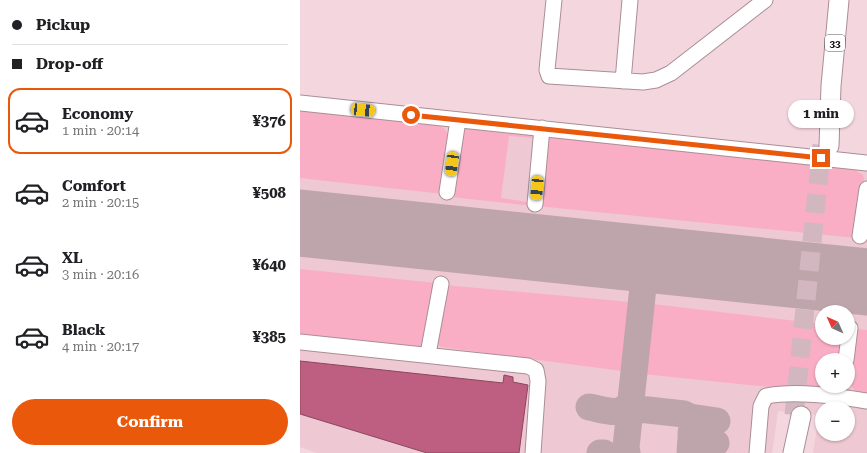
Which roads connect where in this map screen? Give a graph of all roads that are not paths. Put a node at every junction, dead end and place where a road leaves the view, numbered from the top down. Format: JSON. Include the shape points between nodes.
{"nodes":[{"id":1,"x":554,"y":0,"type":"edge"},
{"id":2,"x":630,"y":0,"type":"edge"},
{"id":3,"x":765,"y":0,"type":"edge"},
{"id":4,"x":839,"y":0,"type":"edge"},
{"id":5,"x":623,"y":81,"type":"junction"},
{"id":6,"x":300,"y":103,"type":"edge"},
{"id":7,"x":458,"y":120,"type":"junction"},
{"id":8,"x":542,"y":128,"type":"junction"},
{"id":9,"x":826,"y":145,"type":"tunnel mouth"},
{"id":10,"x":867,"y":163,"type":"edge"},
{"id":11,"x":867,"y":189,"type":"edge"},
{"id":12,"x":448,"y":192,"type":"dead end"},
{"id":13,"x":535,"y":204,"type":"dead end"},
{"id":14,"x":860,"y":236,"type":"dead end"},
{"id":15,"x":441,"y":284,"type":"dead end"},
{"id":16,"x":300,"y":342,"type":"edge"},
{"id":17,"x":428,"y":354,"type":"junction"},
{"id":18,"x":815,"y":392,"type":"edge"},
{"id":19,"x":847,"y":393,"type":"edge"},
{"id":20,"x":867,"y":401,"type":"edge"},
{"id":21,"x":797,"y":416,"type":"tunnel mouth"},
{"id":22,"x":533,"y":453,"type":"edge"},
{"id":23,"x":757,"y":453,"type":"edge"},
{"id":24,"x":791,"y":453,"type":"edge"}],
"edges":[{"from":1,"to":5,"type":"lane","via":[[547,70],[549,76]]},
{"from":2,"to":5,"type":"lane"},
{"from":3,"to":5,"type":"lane","via":[[672,73],[656,80]]},
{"from":4,"to":9,"type":"main road","number":"33"},
{"from":6,"to":7,"type":"lane"},
{"from":7,"to":8,"type":"lane"},
{"from":7,"to":12,"type":"lane"},
{"from":8,"to":10,"type":"lane"},
{"from":8,"to":13,"type":"lane"},
{"from":11,"to":14,"type":"lane"},
{"from":15,"to":17,"type":"lane"},
{"from":16,"to":17,"type":"lane"},
{"from":17,"to":22,"type":"lane","via":[[528,366],[536,370],[538,381]]},
{"from":18,"to":23,"type":"lane","via":[[766,396],[761,406]]},
{"from":19,"to":20,"type":"lane"},
{"from":21,"to":24,"type":"main road"}]}
